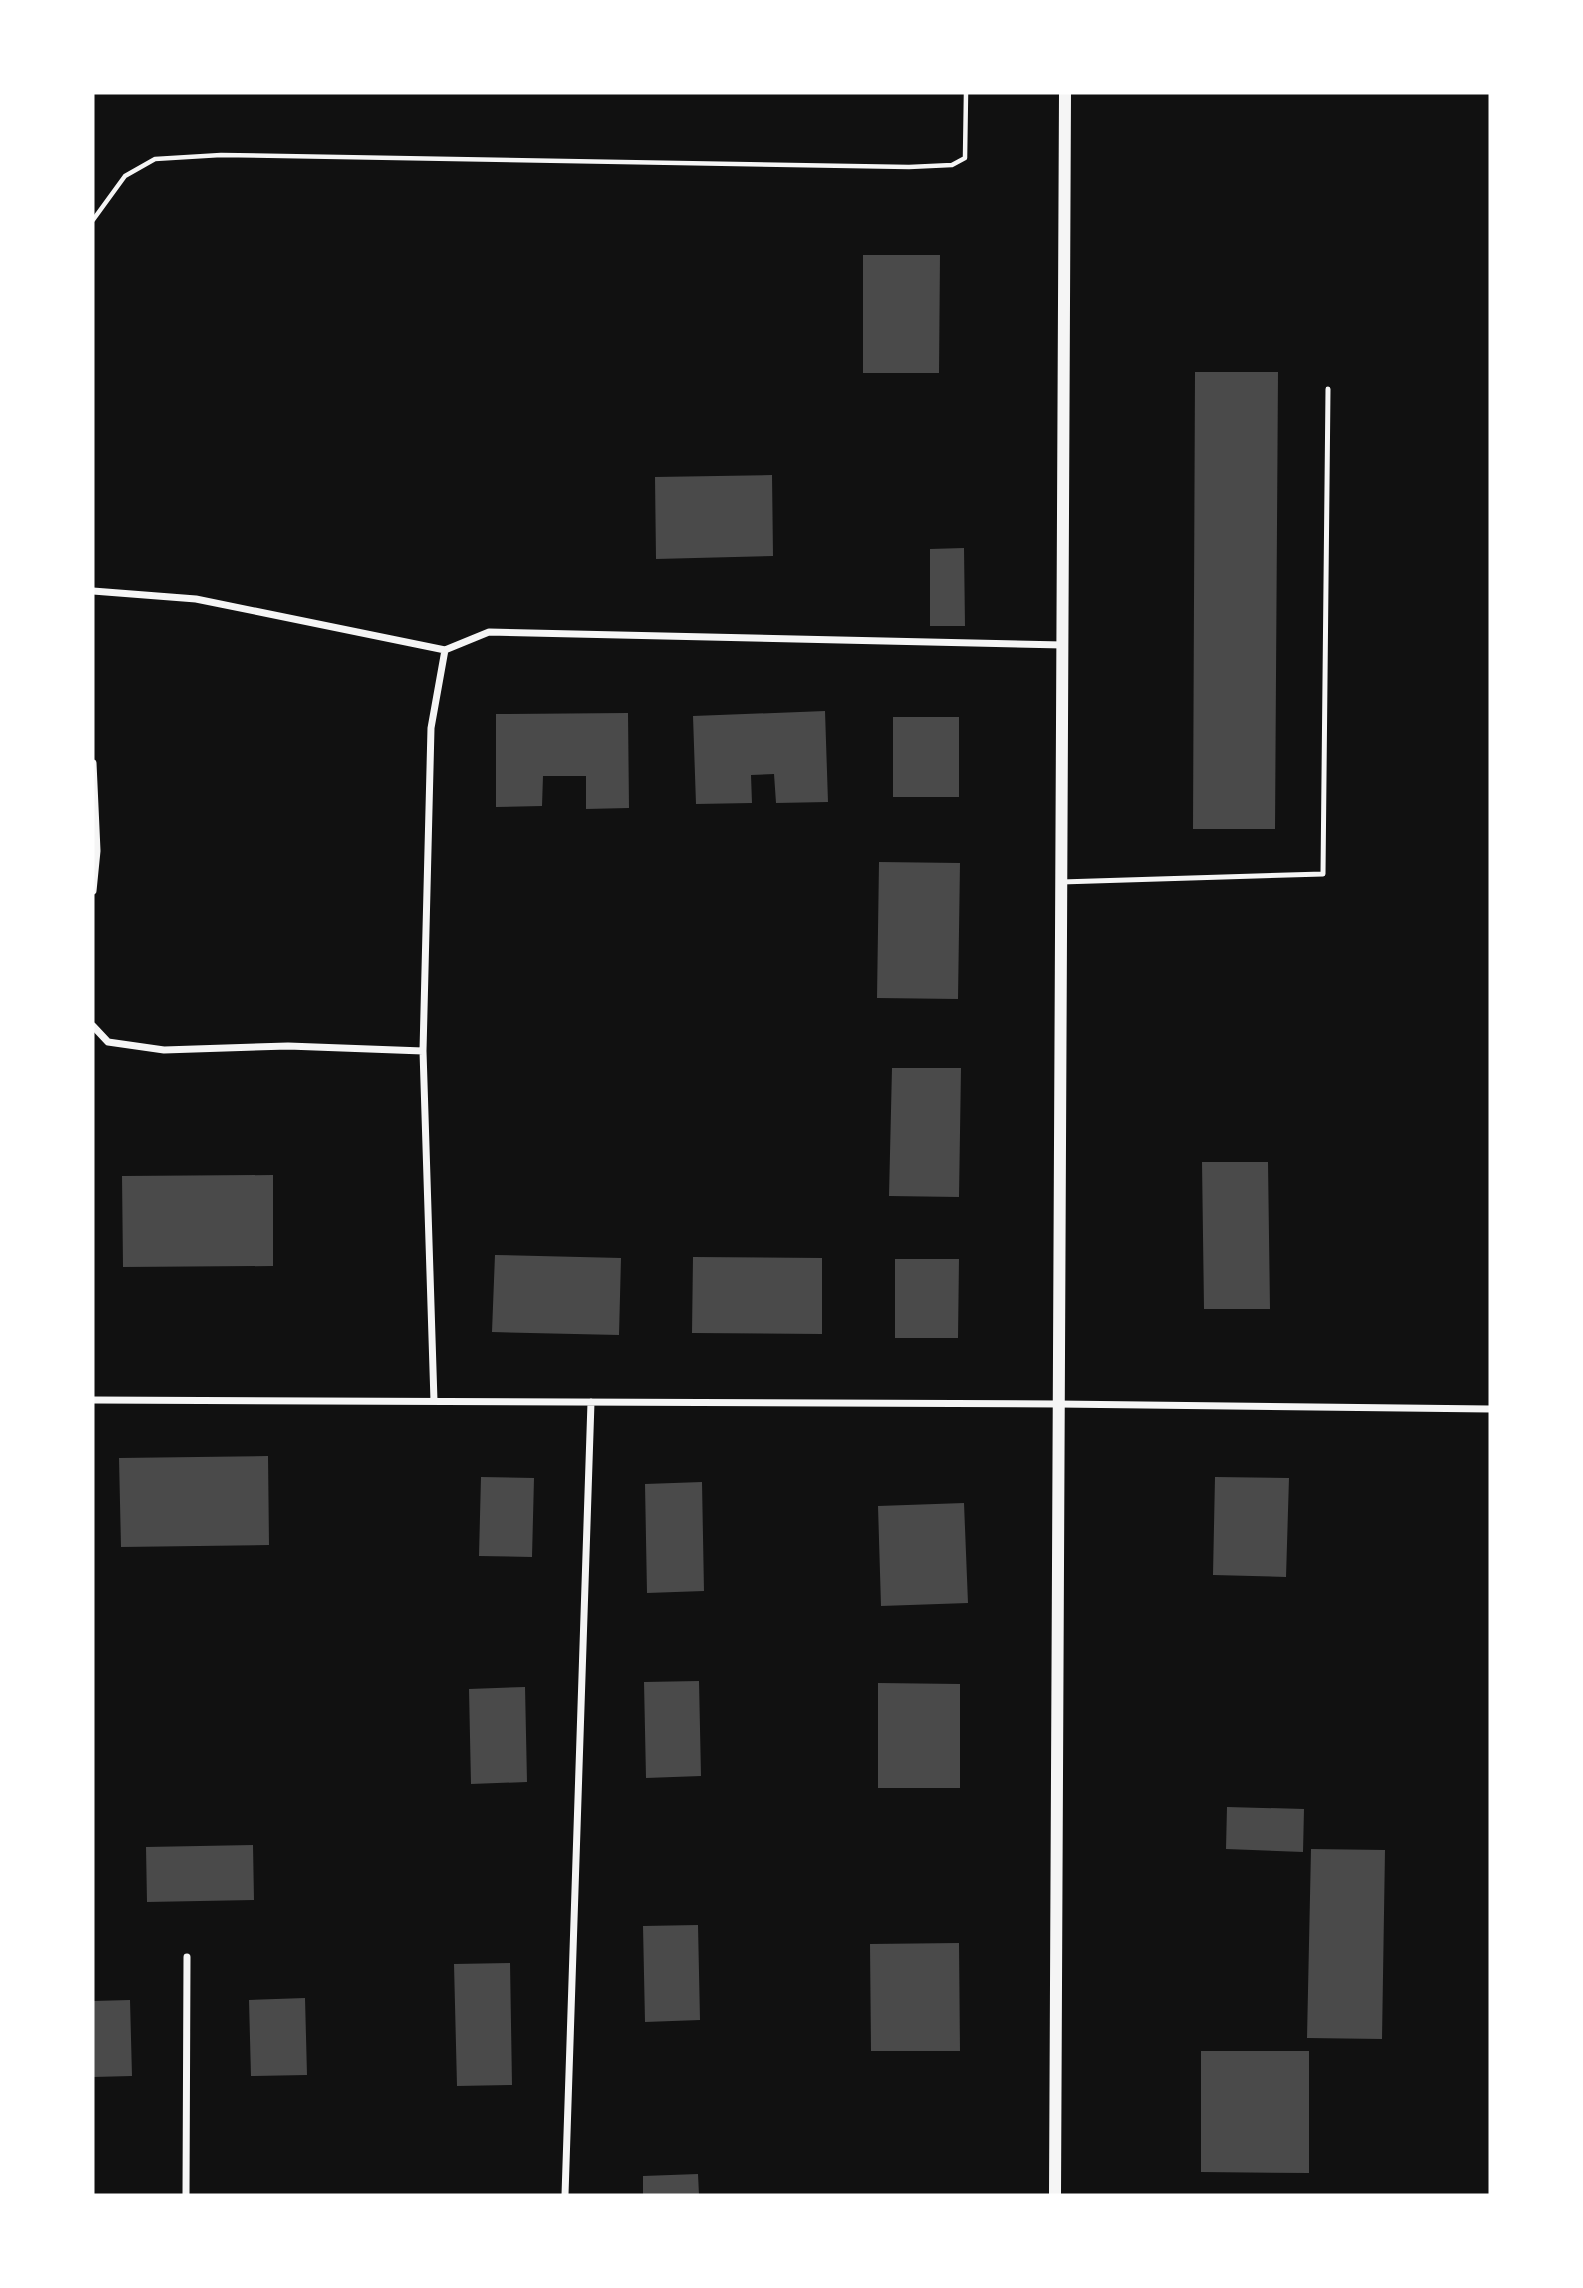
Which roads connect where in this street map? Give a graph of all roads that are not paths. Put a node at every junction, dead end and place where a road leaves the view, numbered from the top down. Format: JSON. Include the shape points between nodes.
{"nodes":[{"id":1,"x":1065,"y":93,"type":"edge"},
{"id":2,"x":1328,"y":389,"type":"dead end"},
{"id":3,"x":93,"y":591,"type":"edge"},
{"id":4,"x":1063,"y":645,"type":"junction"},
{"id":5,"x":445,"y":650,"type":"junction"},
{"id":6,"x":93,"y":763,"type":"edge"},
{"id":7,"x":1061,"y":882,"type":"junction"},
{"id":8,"x":93,"y":891,"type":"edge"},
{"id":9,"x":93,"y":1026,"type":"edge"},
{"id":10,"x":423,"y":1051,"type":"junction"},
{"id":11,"x":93,"y":1400,"type":"edge"},
{"id":12,"x":434,"y":1401,"type":"junction"},
{"id":13,"x":591,"y":1402,"type":"junction"},
{"id":14,"x":1058,"y":1404,"type":"junction"},
{"id":15,"x":1490,"y":1409,"type":"edge"},
{"id":16,"x":187,"y":1957,"type":"dead end"},
{"id":17,"x":186,"y":2195,"type":"edge"},
{"id":18,"x":565,"y":2195,"type":"edge"},
{"id":19,"x":1055,"y":2195,"type":"edge"}],
"edges":[{"from":1,"to":4,"type":"street"},
{"from":2,"to":7,"type":"lane","via":[[1323,874]]},
{"from":3,"to":5,"type":"street","via":[[196,599]]},
{"from":4,"to":5,"type":"street","via":[[489,632]]},
{"from":4,"to":7,"type":"street"},
{"from":5,"to":10,"type":"street","via":[[431,728]]},
{"from":6,"to":8,"type":"street","via":[[97,852]]},
{"from":7,"to":14,"type":"street"},
{"from":9,"to":10,"type":"street","via":[[108,1042],[164,1050],[288,1046]]},
{"from":10,"to":12,"type":"street"},
{"from":11,"to":12,"type":"street"},
{"from":12,"to":13,"type":"street"},
{"from":13,"to":14,"type":"street"},
{"from":13,"to":18,"type":"street"},
{"from":14,"to":15,"type":"street"},
{"from":14,"to":19,"type":"street"},
{"from":16,"to":17,"type":"street"}]}
